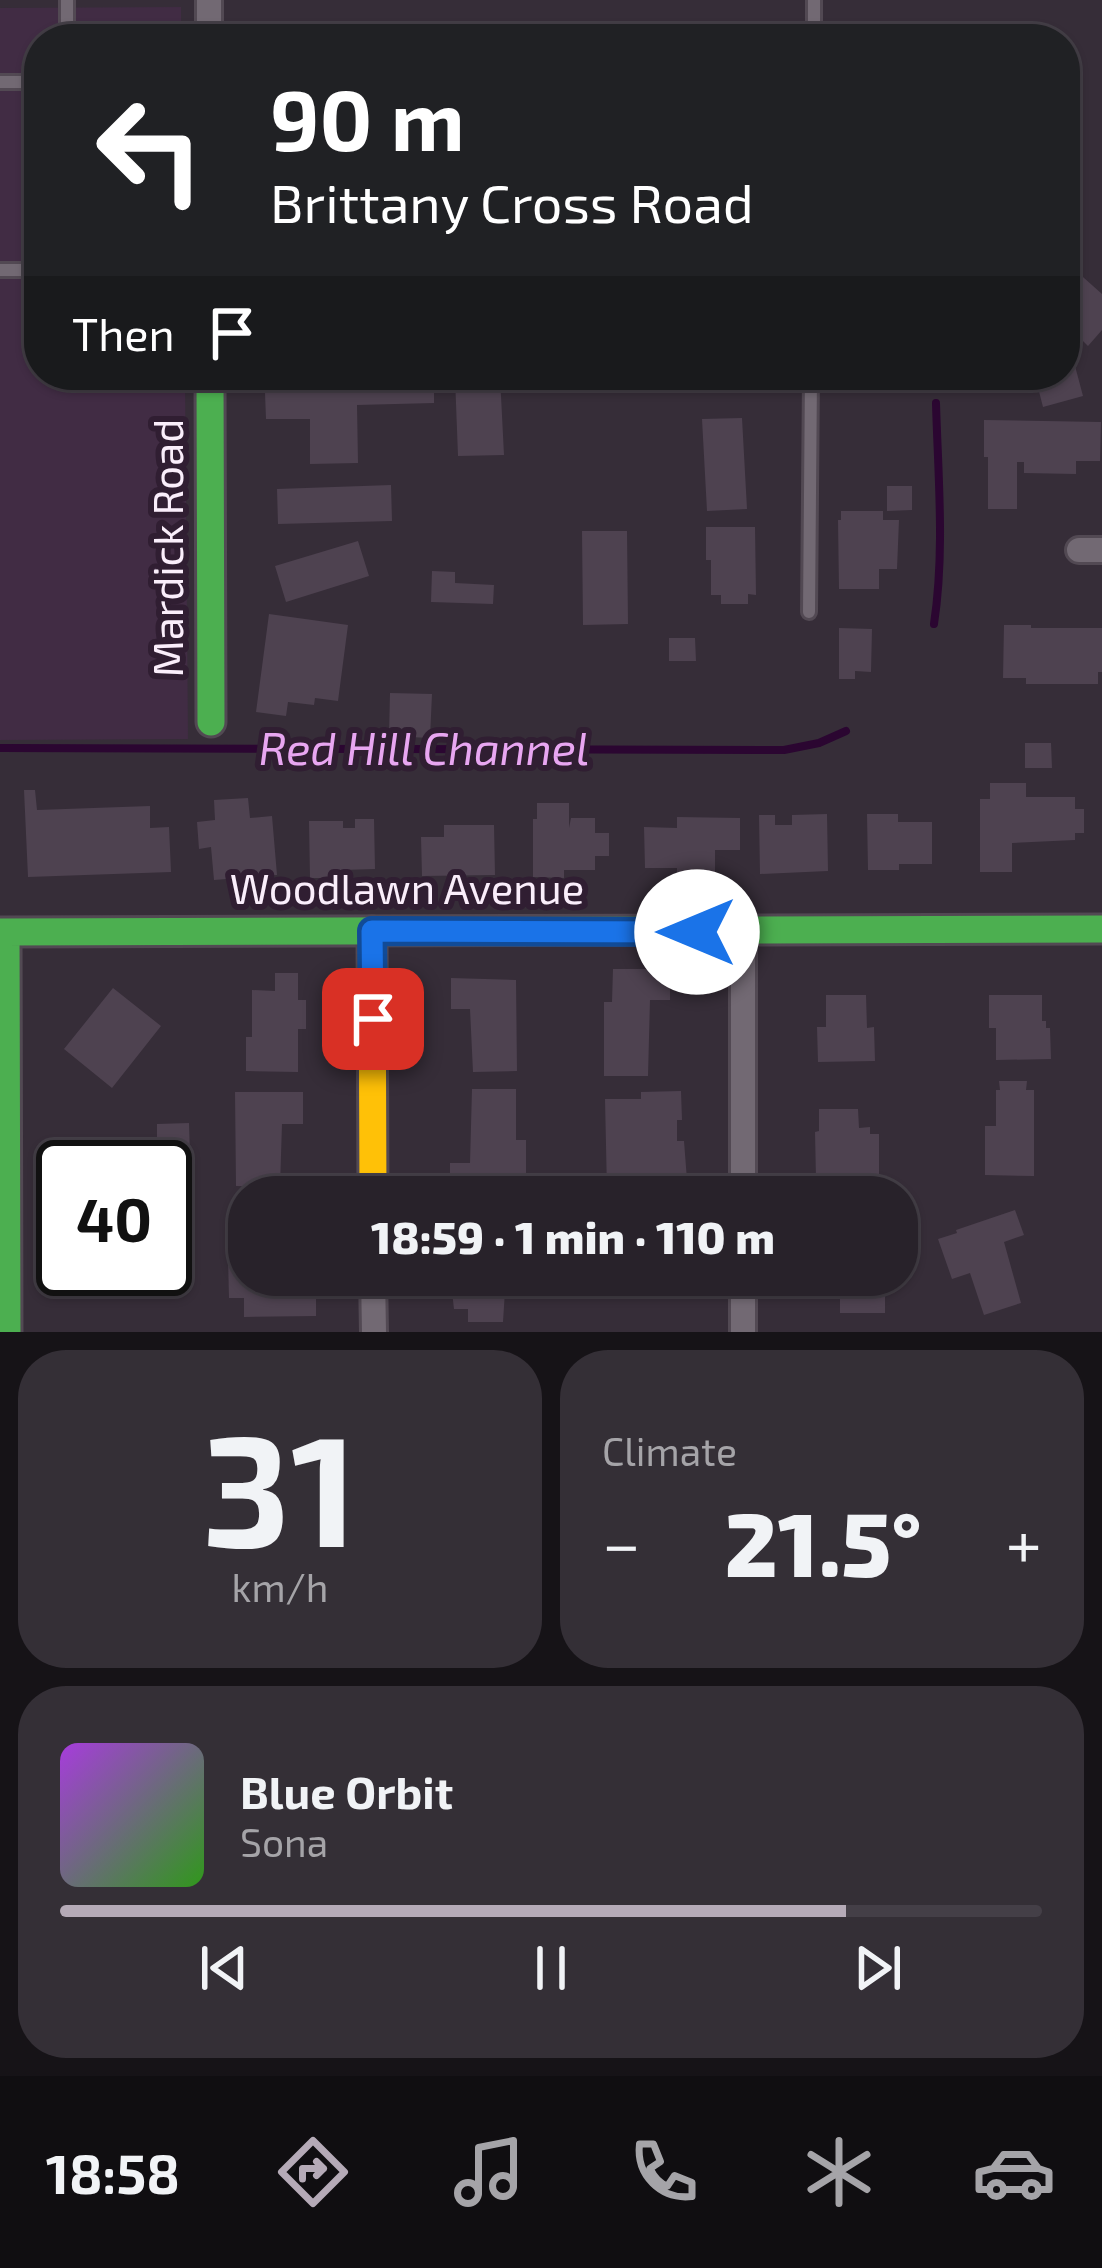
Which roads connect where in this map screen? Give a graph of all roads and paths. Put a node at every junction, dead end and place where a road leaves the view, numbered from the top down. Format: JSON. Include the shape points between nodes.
{"nodes":[{"id":1,"x":210,"y":390,"type":"edge"},
{"id":2,"x":811,"y":390,"type":"edge"},
{"id":3,"x":808,"y":612,"type":"dead end"},
{"id":4,"x":211,"y":722,"type":"dead end"},
{"id":5,"x":1102,"y":929,"type":"edge"},
{"id":6,"x":372,"y":931,"type":"junction"},
{"id":7,"x":3,"y":932,"type":"edge"},
{"id":8,"x":743,"y":932,"type":"junction"},
{"id":9,"x":373,"y":1176,"type":"edge"},
{"id":10,"x":743,"y":1176,"type":"edge"},
{"id":11,"x":373,"y":1296,"type":"edge"},
{"id":12,"x":743,"y":1296,"type":"edge"},
{"id":13,"x":7,"y":1332,"type":"edge"},
{"id":14,"x":374,"y":1332,"type":"edge"},
{"id":15,"x":743,"y":1332,"type":"edge"}],
"edges":[{"from":1,"to":4,"type":"street","name":"Mardick Road"},
{"from":2,"to":3,"type":"lane"},
{"from":5,"to":8,"type":"street","name":"Woodlawn Avenue"},
{"from":6,"to":7,"type":"street","name":"Woodlawn Avenue"},
{"from":6,"to":8,"type":"street","name":"Woodlawn Avenue"},
{"from":6,"to":9,"type":"street"},
{"from":7,"to":13,"type":"street"},
{"from":8,"to":10,"type":"street"},
{"from":11,"to":14,"type":"street"},
{"from":12,"to":15,"type":"street"}]}
